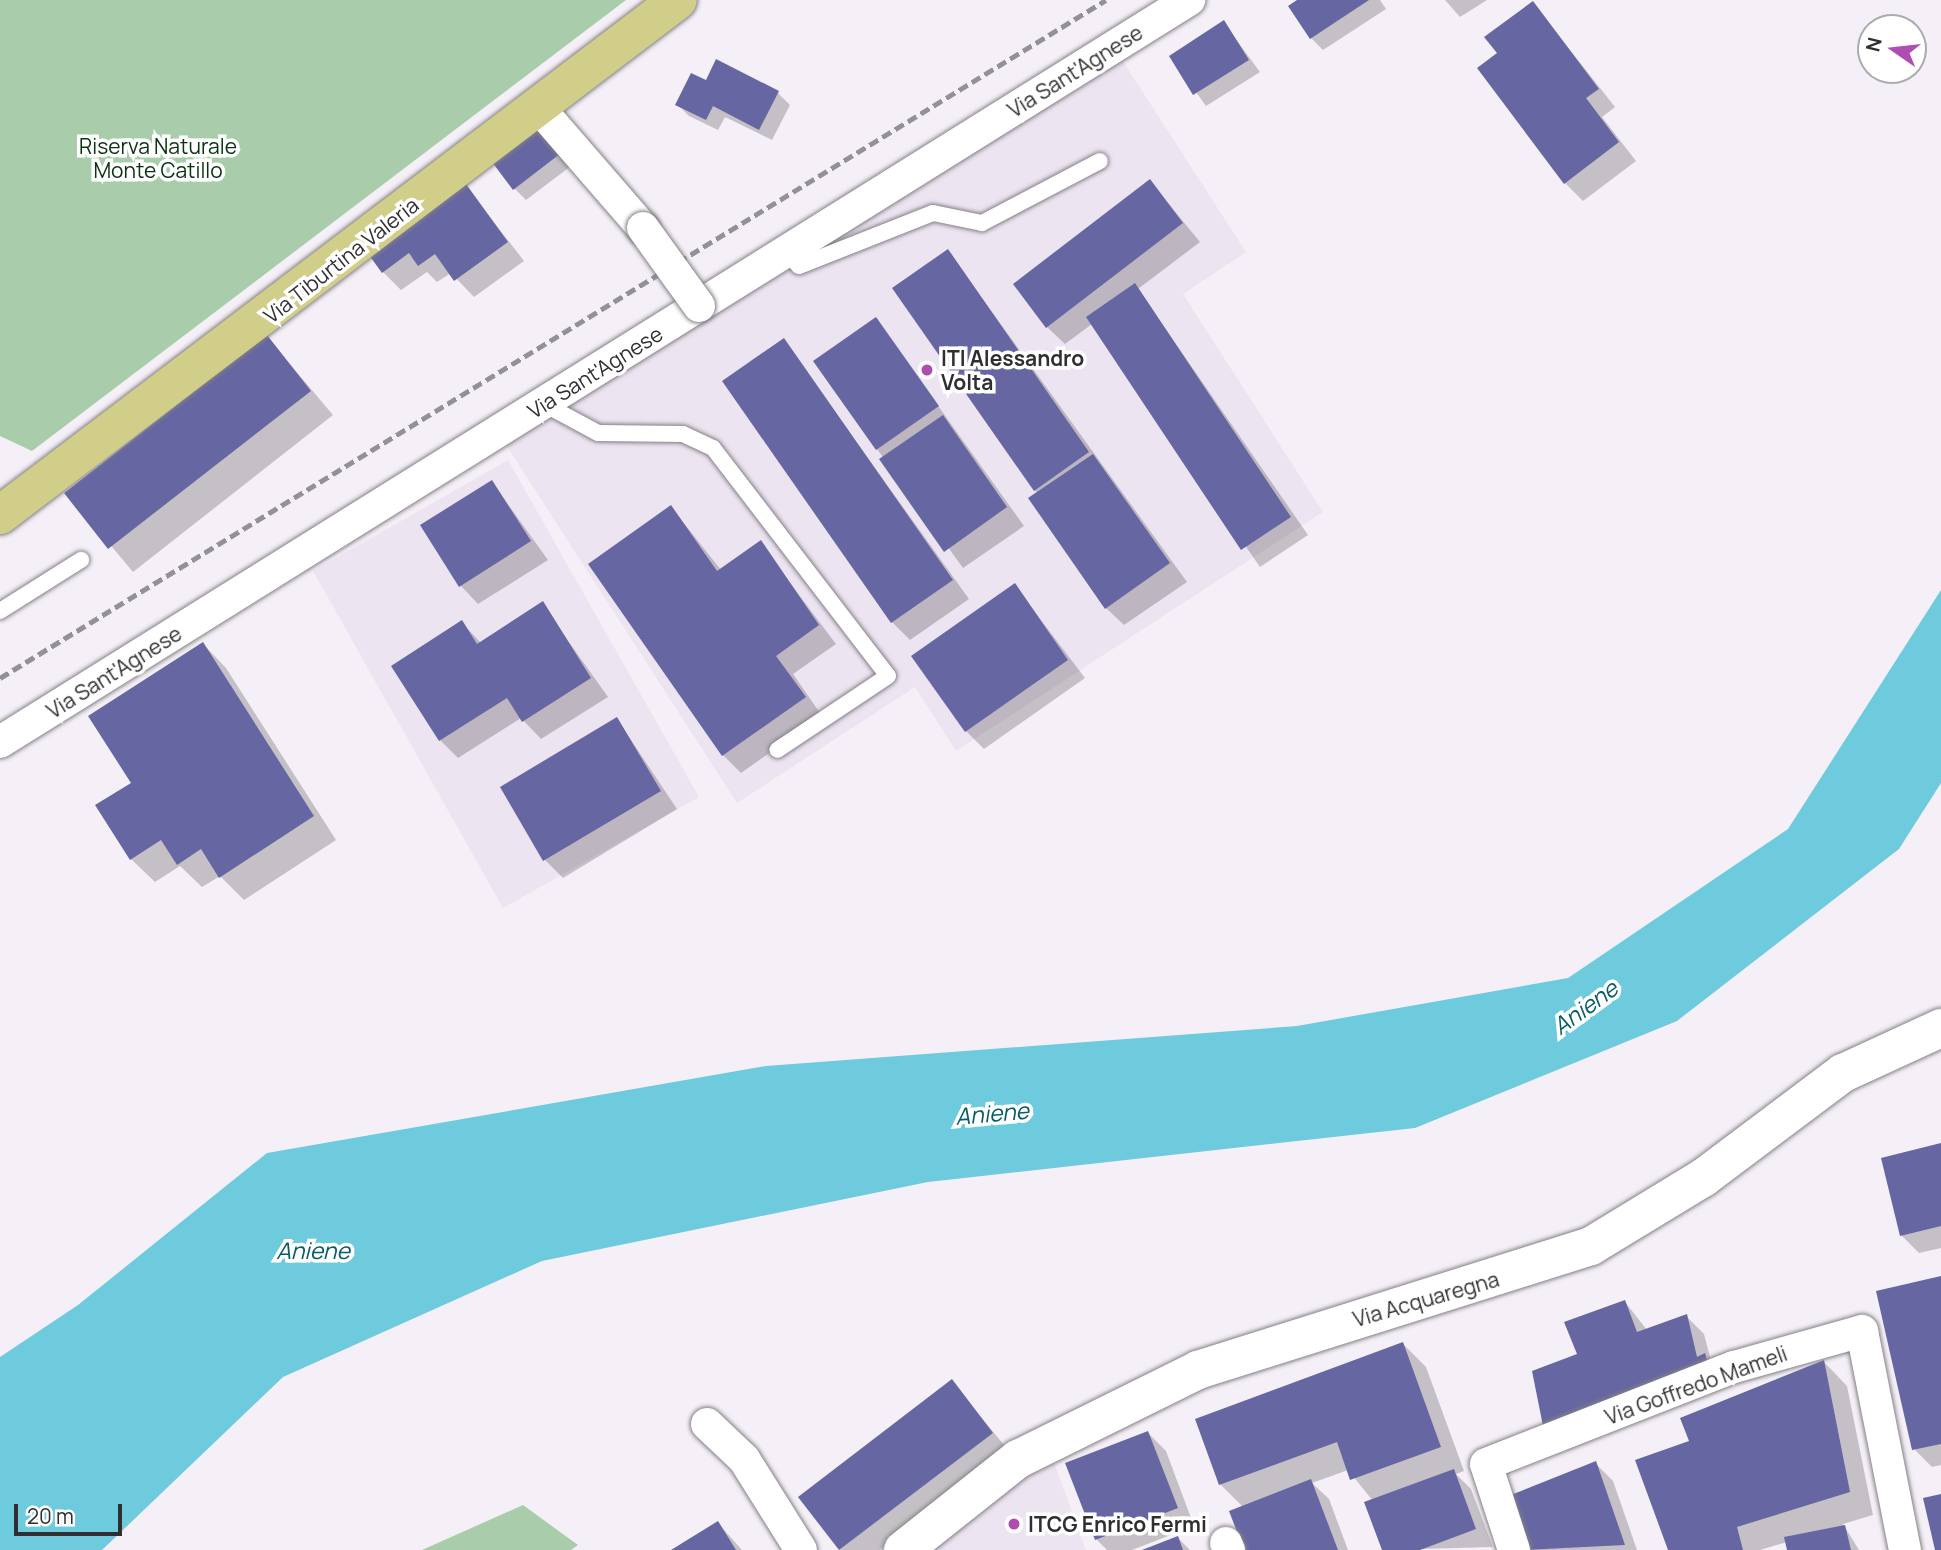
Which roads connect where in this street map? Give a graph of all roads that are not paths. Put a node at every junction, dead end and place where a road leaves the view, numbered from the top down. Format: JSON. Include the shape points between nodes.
{"nodes":[{"id":1,"x":678,"y":0,"type":"edge"},
{"id":2,"x":1189,"y":0,"type":"edge"},
{"id":3,"x":538,"y":108,"type":"junction"},
{"id":4,"x":1100,"y":161,"type":"dead end"},
{"id":5,"x":786,"y":252,"type":"junction"},
{"id":6,"x":699,"y":306,"type":"junction"},
{"id":7,"x":544,"y":404,"type":"junction"},
{"id":8,"x":0,"y":515,"type":"edge"},
{"id":9,"x":80,"y":560,"type":"dead end"},
{"id":10,"x":0,"y":611,"type":"edge"},
{"id":11,"x":0,"y":742,"type":"edge"},
{"id":12,"x":777,"y":750,"type":"dead end"},
{"id":13,"x":1941,"y":1028,"type":"edge"},
{"id":14,"x":707,"y":1424,"type":"dead end"},
{"id":15,"x":927,"y":1536,"type":"edge"},
{"id":16,"x":801,"y":1550,"type":"edge"},
{"id":17,"x":903,"y":1550,"type":"edge"},
{"id":18,"x":1514,"y":1550,"type":"edge"},
{"id":19,"x":1905,"y":1550,"type":"edge"}],
"edges":[{"from":1,"to":3,"type":"main road","name":"Via Tiburtina Valeria"},
{"from":2,"to":5,"type":"street","name":"Via Sant'Agnese"},
{"from":3,"to":6,"type":"street","bridge":true,"via":[[643,228]]},
{"from":3,"to":8,"type":"main road","name":"Via Tiburtina Valeria"},
{"from":4,"to":5,"type":"lane","via":[[982,223],[933,214],[799,266]]},
{"from":5,"to":6,"type":"street","name":"Via Sant'Agnese"},
{"from":6,"to":7,"type":"street","name":"Via Sant'Agnese"},
{"from":7,"to":11,"type":"street","name":"Via Sant'Agnese"},
{"from":7,"to":12,"type":"lane","via":[[598,433],[683,435],[713,447],[888,676]]},
{"from":9,"to":10,"type":"lane"},
{"from":13,"to":15,"type":"main road","name":"Via Acquaregna","via":[[1843,1073],[1703,1178],[1591,1246],[1210,1365],[1028,1453]]},
{"from":14,"to":16,"type":"street","via":[[744,1459]]},
{"from":15,"to":17,"type":"main road","name":"Via Acquaregna"},
{"from":18,"to":19,"type":"street","name":"Via Goffredo Mameli","via":[[1486,1464],[1734,1367],[1862,1331]]}]}
